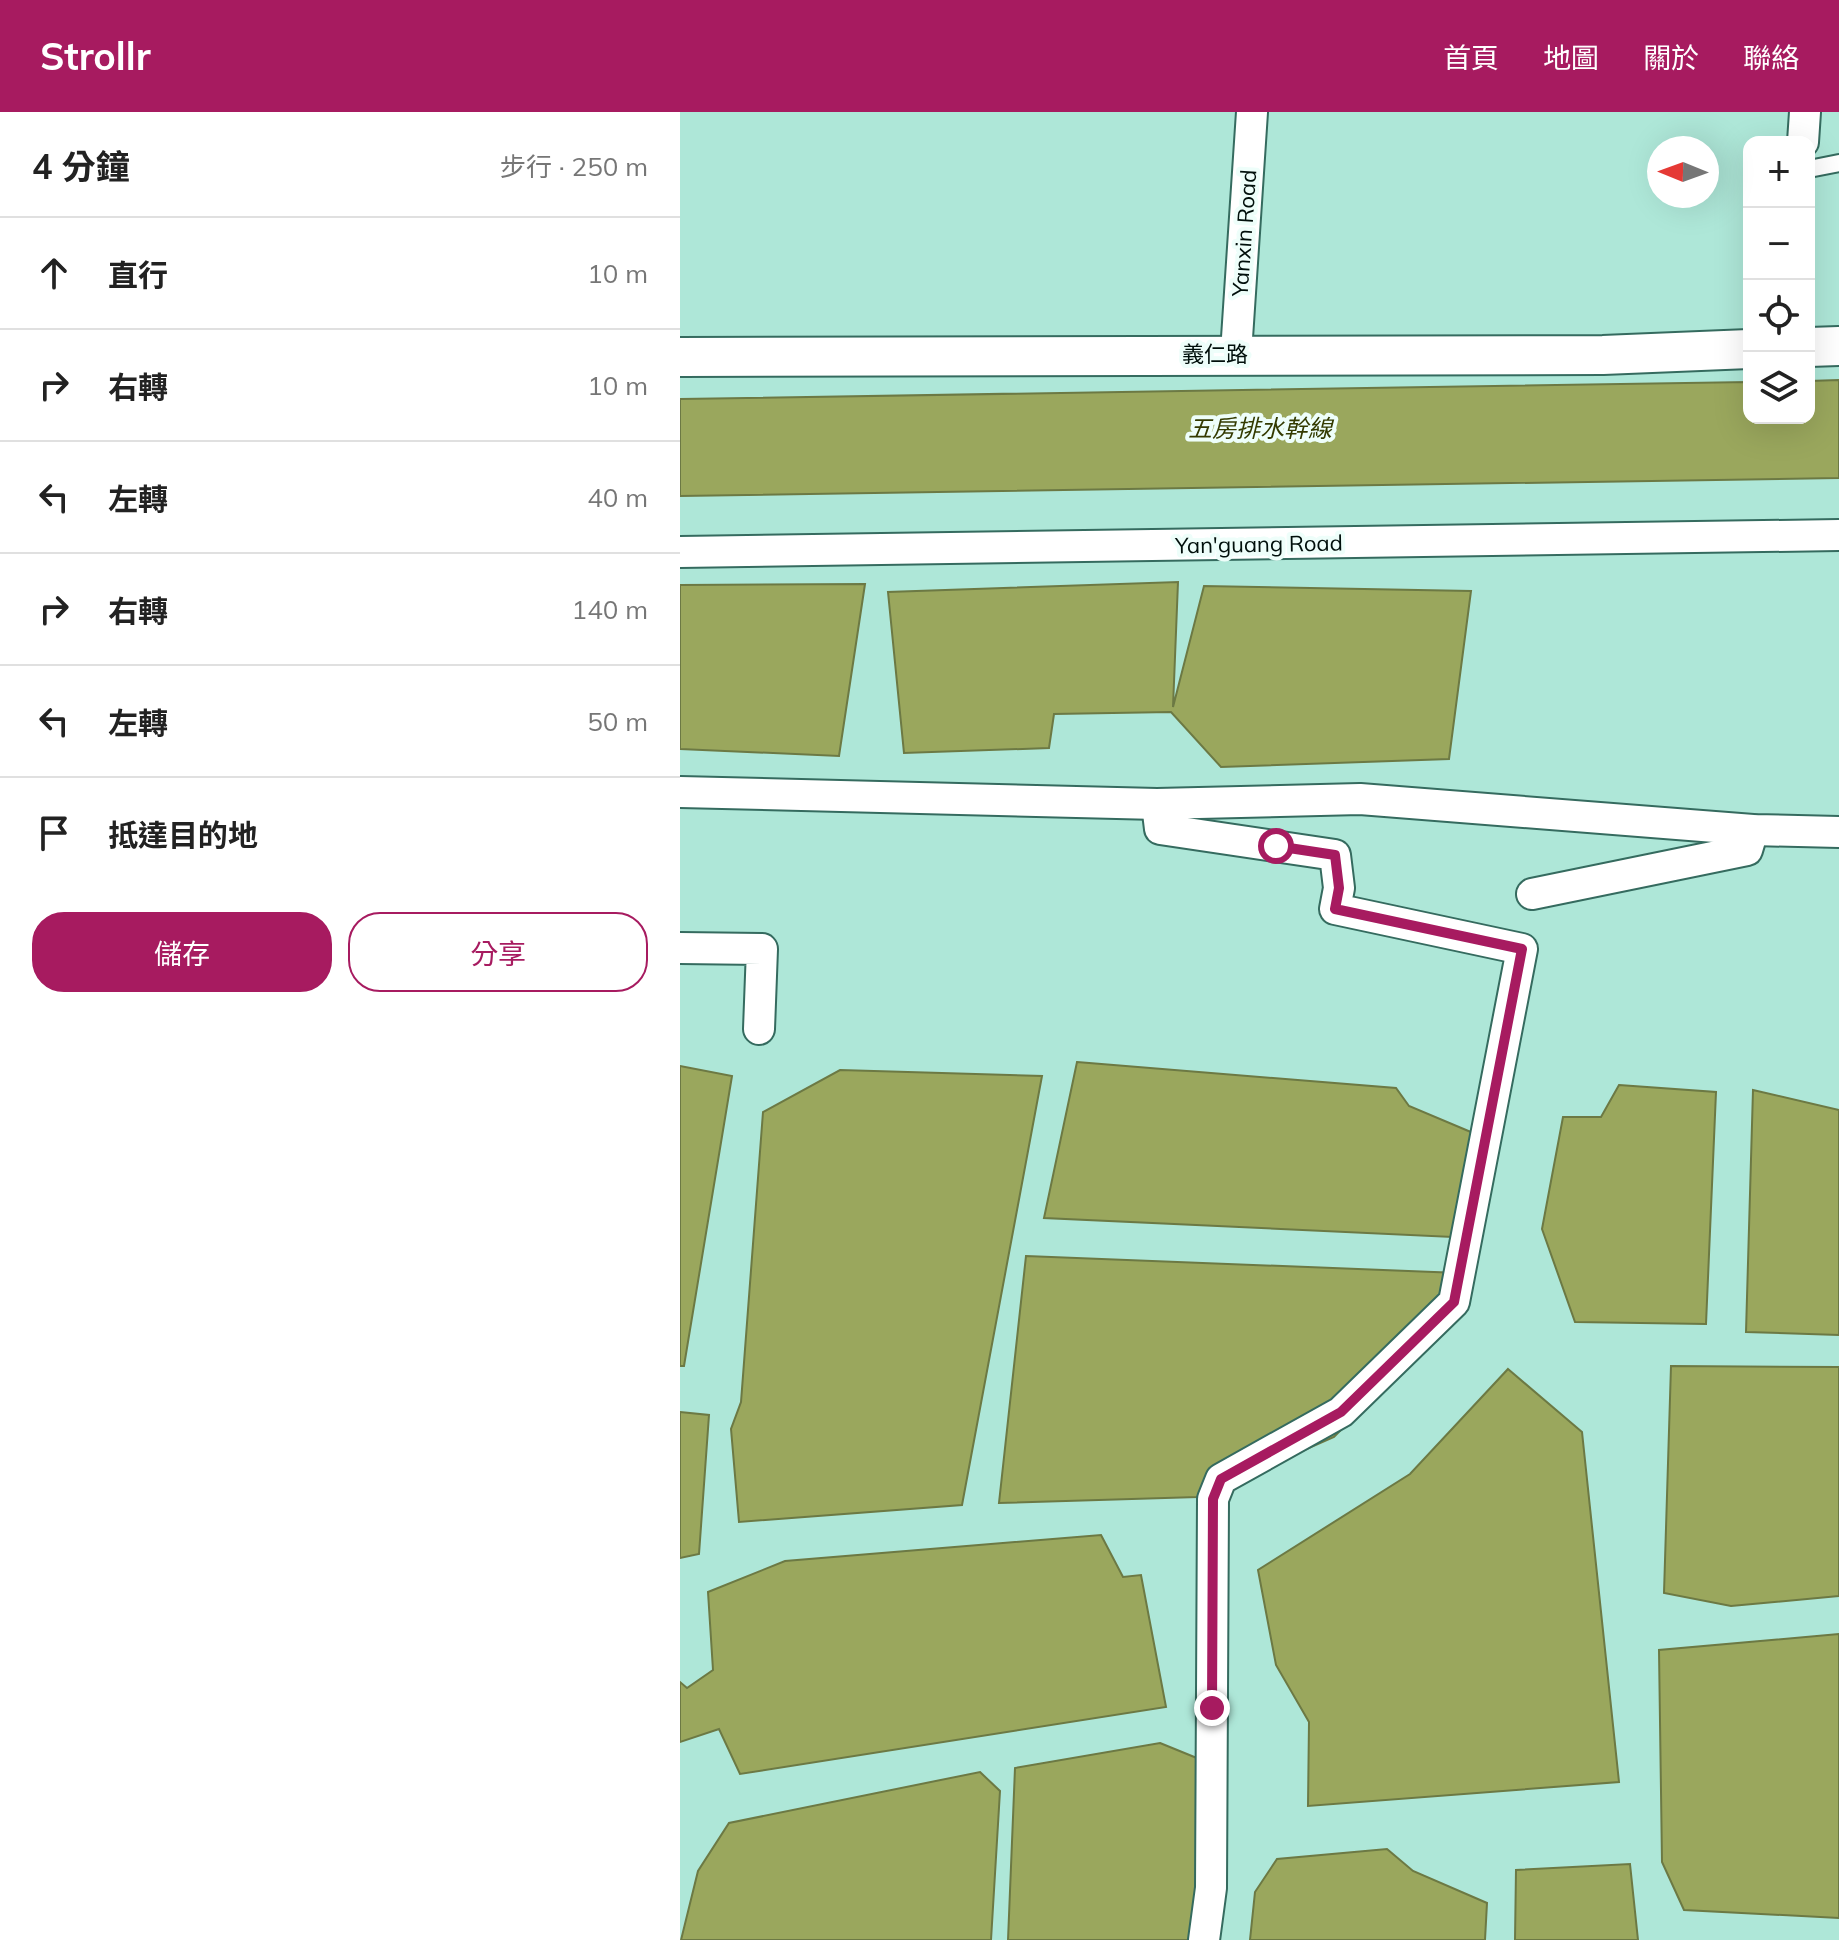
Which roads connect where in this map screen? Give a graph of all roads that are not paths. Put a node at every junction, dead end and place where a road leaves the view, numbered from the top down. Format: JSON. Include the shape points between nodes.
{"nodes":[{"id":1,"x":1252,"y":112,"type":"edge"},
{"id":2,"x":1805,"y":112,"type":"edge"},
{"id":3,"x":1803,"y":136,"type":"edge"},
{"id":4,"x":1839,"y":163,"type":"edge"},
{"id":5,"x":1815,"y":168,"type":"edge"},
{"id":6,"x":1839,"y":346,"type":"edge"},
{"id":7,"x":1815,"y":347,"type":"edge"},
{"id":8,"x":1743,"y":349,"type":"edge"},
{"id":9,"x":1236,"y":353,"type":"junction"},
{"id":10,"x":680,"y":357,"type":"edge"},
{"id":11,"x":1839,"y":535,"type":"edge"},
{"id":12,"x":680,"y":552,"type":"edge"},
{"id":13,"x":680,"y":792,"type":"edge"},
{"id":14,"x":1157,"y":804,"type":"junction"},
{"id":15,"x":1753,"y":830,"type":"junction"},
{"id":16,"x":1839,"y":832,"type":"edge"},
{"id":17,"x":1532,"y":894,"type":"dead end"},
{"id":18,"x":680,"y":948,"type":"edge"},
{"id":19,"x":759,"y":1029,"type":"dead end"},
{"id":20,"x":1204,"y":1940,"type":"edge"}],
"edges":[{"from":1,"to":9,"type":"street","name":"Yanxin Road"},
{"from":2,"to":3,"type":"street"},
{"from":4,"to":5,"type":"lane"},
{"from":6,"to":7,"type":"street"},
{"from":8,"to":9,"type":"street","name":"義仁路","via":[[1603,355]]},
{"from":9,"to":10,"type":"street","name":"義仁路"},
{"from":11,"to":12,"type":"street","name":"Yan'guang Road"},
{"from":13,"to":14,"type":"street"},
{"from":14,"to":15,"type":"street","via":[[1360,799]]},
{"from":14,"to":20,"type":"street","via":[[1160,829],[1335,855],[1335,909],[1522,949],[1454,1302],[1341,1412],[1221,1479],[1213,1499],[1211,1888]]},
{"from":15,"to":16,"type":"street"},
{"from":15,"to":17,"type":"street","via":[[1747,850]]},
{"from":18,"to":19,"type":"street","via":[[762,949]]}]}
